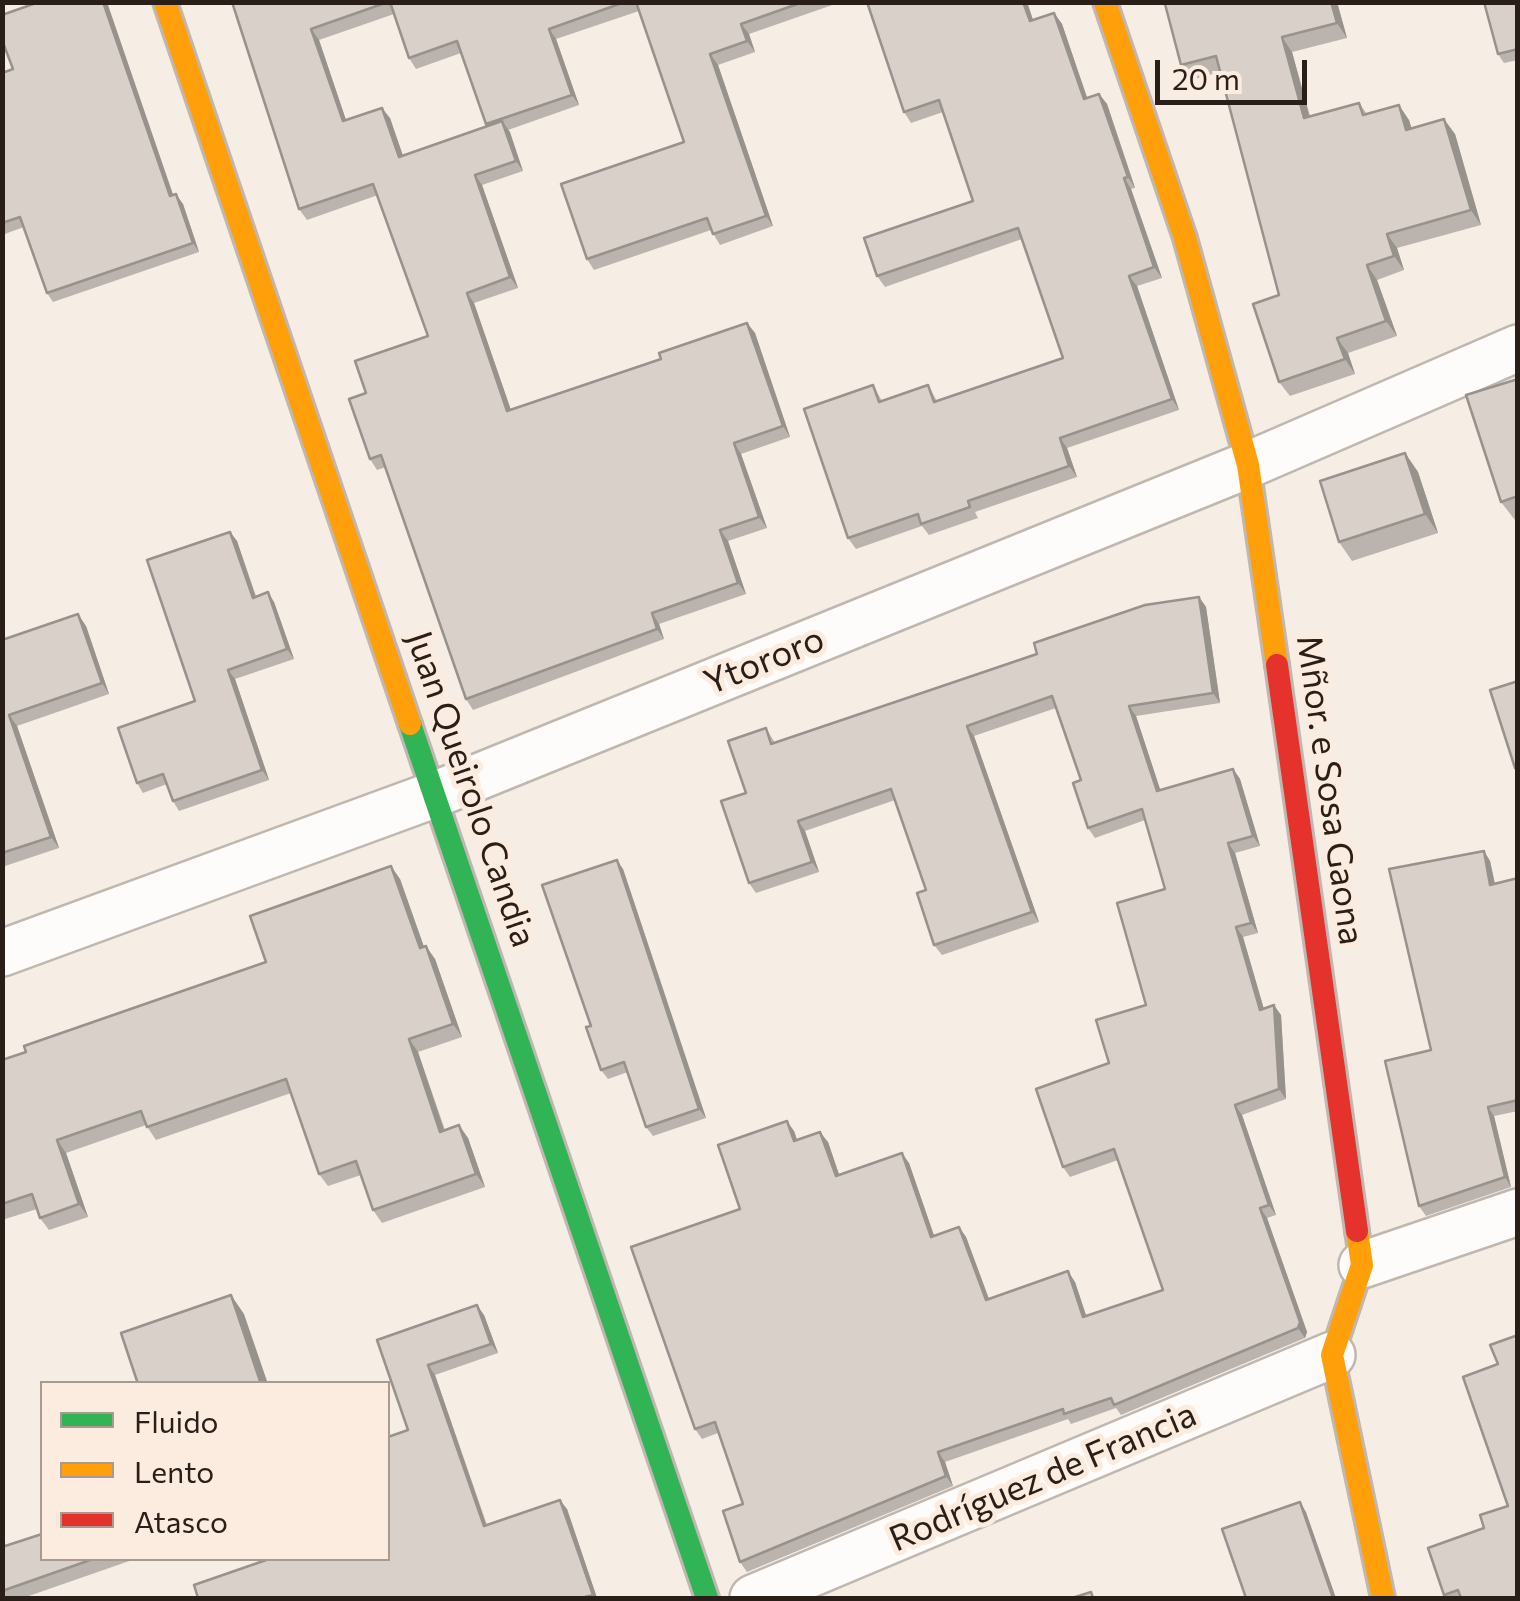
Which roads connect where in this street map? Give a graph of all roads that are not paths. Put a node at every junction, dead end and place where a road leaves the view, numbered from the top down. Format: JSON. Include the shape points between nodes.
{"nodes":[{"id":1,"x":165,"y":2,"type":"edge"},
{"id":2,"x":1106,"y":2,"type":"edge"},
{"id":3,"x":1518,"y":348,"type":"edge"},
{"id":4,"x":1248,"y":465,"type":"junction"},
{"id":5,"x":436,"y":794,"type":"junction"},
{"id":6,"x":2,"y":953,"type":"edge"},
{"id":7,"x":1518,"y":1212,"type":"edge"},
{"id":8,"x":1362,"y":1265,"type":"junction"},
{"id":9,"x":1332,"y":1356,"type":"junction"},
{"id":10,"x":707,"y":1598,"type":"edge"},
{"id":11,"x":753,"y":1598,"type":"edge"},
{"id":12,"x":1383,"y":1598,"type":"edge"}],
"edges":[{"from":1,"to":5,"type":"street","name":"Juan Queirolo Candia"},
{"from":2,"to":4,"type":"street","name":"Mñor. e Sosa Gaona","via":[[1186,238]]},
{"from":3,"to":4,"type":"street","name":"Ytororo"},
{"from":4,"to":5,"type":"street","name":"Ytororo"},
{"from":4,"to":8,"type":"street","name":"Mñor. e Sosa Gaona"},
{"from":5,"to":6,"type":"street","name":"Ytororo"},
{"from":5,"to":10,"type":"street","name":"Juan Queirolo Candia"},
{"from":7,"to":8,"type":"street"},
{"from":8,"to":9,"type":"street","name":"Mñor. e Sosa Gaona"},
{"from":9,"to":11,"type":"street","name":"Rodríguez de Francia"},
{"from":9,"to":12,"type":"street"}]}
